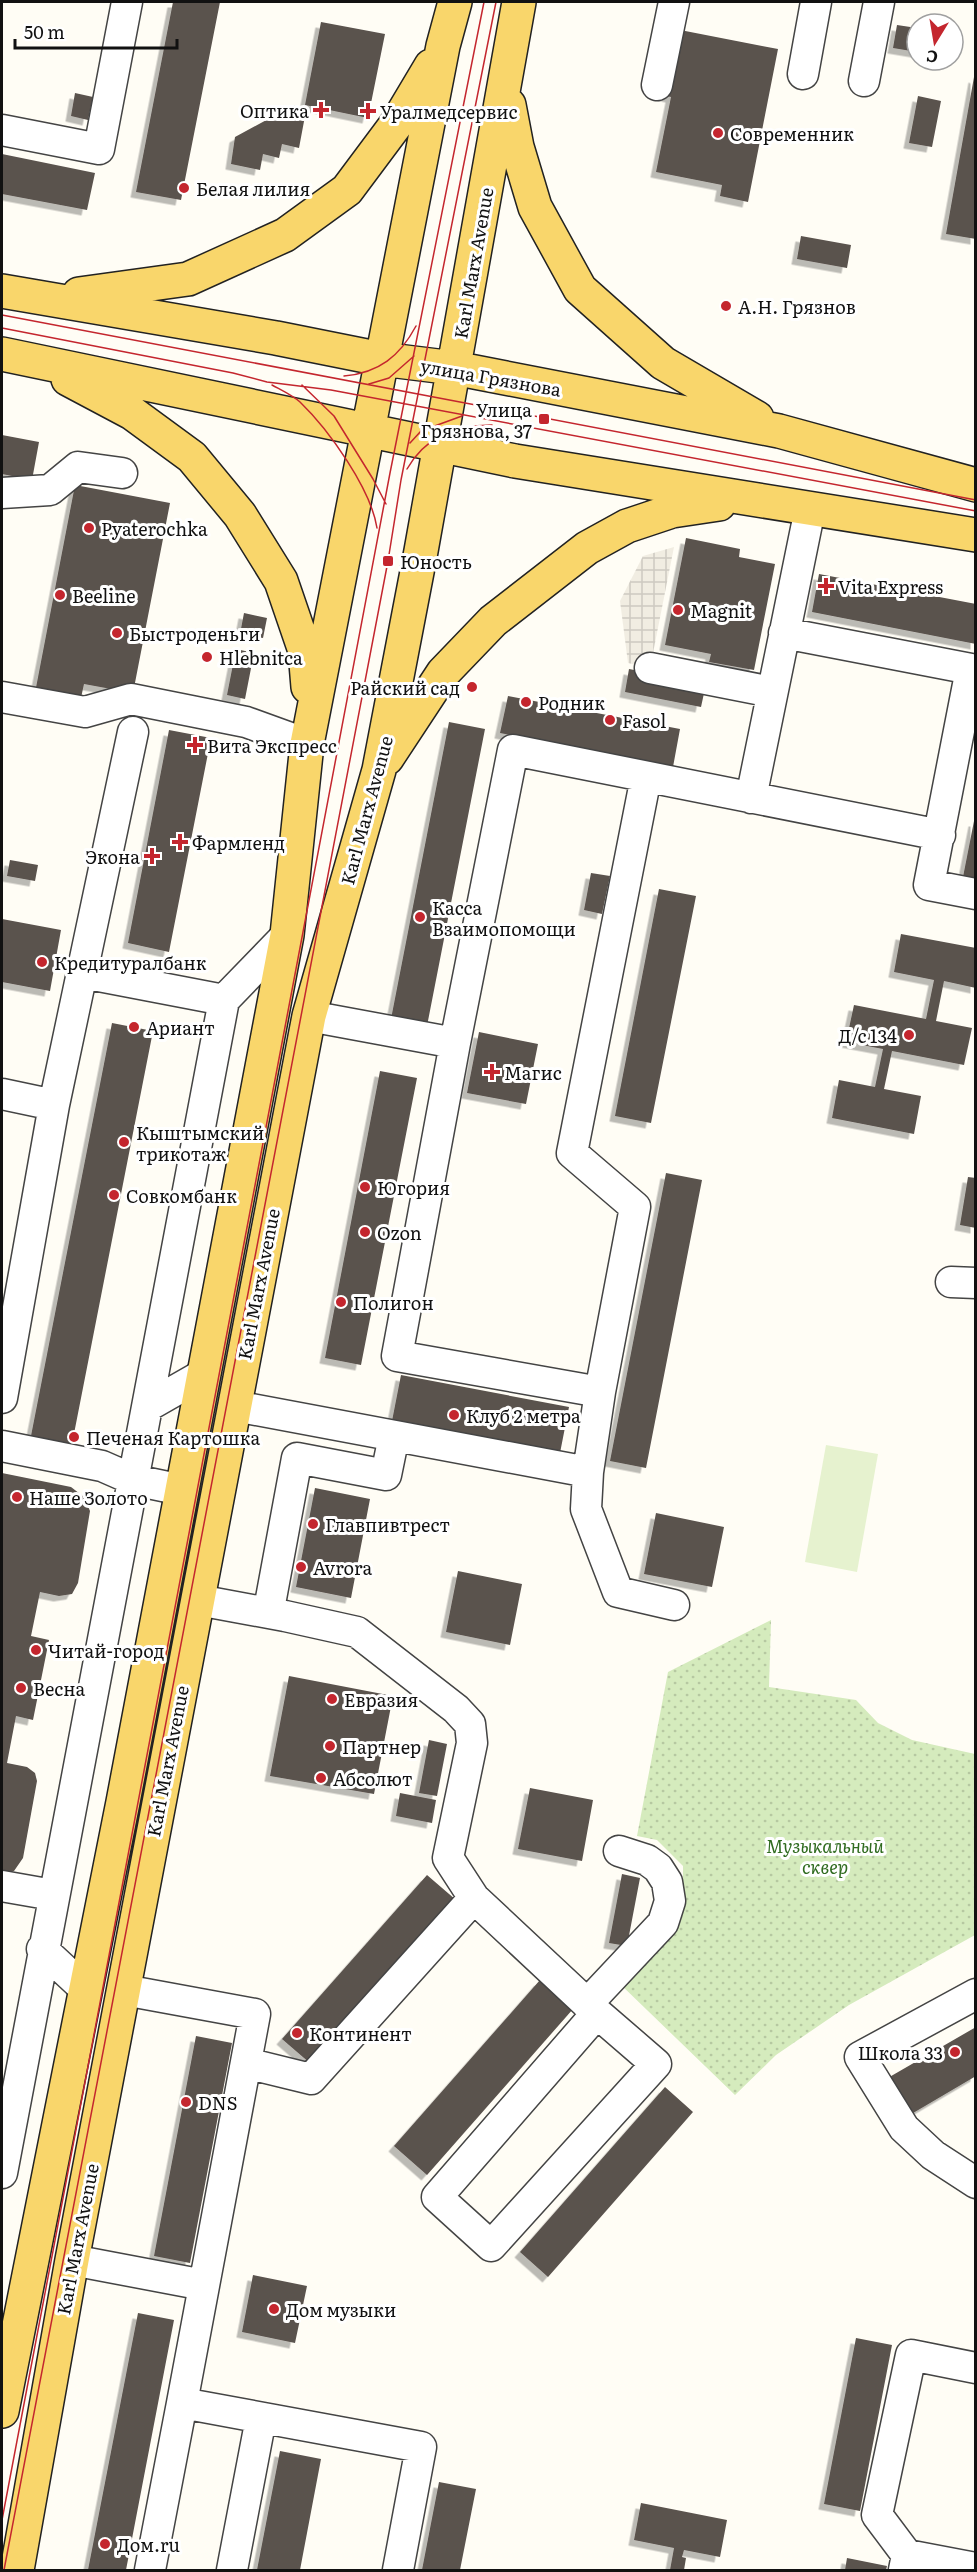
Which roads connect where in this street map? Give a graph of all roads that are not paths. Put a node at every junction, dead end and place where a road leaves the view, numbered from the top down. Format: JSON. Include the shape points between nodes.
{"nodes":[{"id":1,"x":127,"y":2,"type":"edge"},
{"id":2,"x":455,"y":2,"type":"edge"},
{"id":3,"x":519,"y":2,"type":"edge"},
{"id":4,"x":674,"y":2,"type":"edge"},
{"id":5,"x":816,"y":2,"type":"edge"},
{"id":6,"x":879,"y":2,"type":"edge"},
{"id":7,"x":443,"y":46,"type":"junction"},
{"id":8,"x":802,"y":74,"type":"dead end"},
{"id":9,"x":864,"y":81,"type":"dead end"},
{"id":10,"x":657,"y":85,"type":"dead end"},
{"id":11,"x":505,"y":87,"type":"junction"},
{"id":12,"x":2,"y":130,"type":"edge"},
{"id":13,"x":2,"y":291,"type":"edge"},
{"id":14,"x":48,"y":299,"type":"junction"},
{"id":15,"x":2,"y":354,"type":"edge"},
{"id":16,"x":381,"y":359,"type":"junction"},
{"id":17,"x":34,"y":361,"type":"junction"},
{"id":18,"x":454,"y":368,"type":"junction"},
{"id":19,"x":369,"y":431,"type":"junction"},
{"id":20,"x":779,"y":431,"type":"junction"},
{"id":21,"x":440,"y":446,"type":"junction"},
{"id":22,"x":122,"y":473,"type":"dead end"},
{"id":23,"x":975,"y":485,"type":"edge"},
{"id":24,"x":2,"y":493,"type":"edge"},
{"id":25,"x":754,"y":500,"type":"junction"},
{"id":26,"x":810,"y":509,"type":"junction"},
{"id":27,"x":975,"y":535,"type":"edge"},
{"id":28,"x":784,"y":633,"type":"junction"},
{"id":29,"x":650,"y":668,"type":"dead end"},
{"id":30,"x":772,"y":692,"type":"junction"},
{"id":31,"x":2,"y":697,"type":"edge"},
{"id":32,"x":133,"y":732,"type":"dead end"},
{"id":33,"x":309,"y":733,"type":"junction"},
{"id":34,"x":379,"y":770,"type":"junction"},
{"id":35,"x":646,"y":777,"type":"junction"},
{"id":36,"x":751,"y":798,"type":"junction"},
{"id":37,"x":940,"y":835,"type":"junction"},
{"id":38,"x":975,"y":894,"type":"edge"},
{"id":39,"x":287,"y":935,"type":"junction"},
{"id":40,"x":83,"y":973,"type":"junction"},
{"id":41,"x":224,"y":1000,"type":"junction"},
{"id":42,"x":309,"y":1016,"type":"junction"},
{"id":43,"x":455,"y":1042,"type":"junction"},
{"id":44,"x":2,"y":1094,"type":"edge"},
{"id":45,"x":54,"y":1105,"type":"junction"},
{"id":46,"x":204,"y":1374,"type":"junction"},
{"id":47,"x":600,"y":1392,"type":"junction"},
{"id":48,"x":2,"y":1398,"type":"edge"},
{"id":49,"x":148,"y":1406,"type":"junction"},
{"id":50,"x":235,"y":1406,"type":"junction"},
{"id":51,"x":394,"y":1436,"type":"junction"},
{"id":52,"x":2,"y":1446,"type":"edge"},
{"id":53,"x":588,"y":1472,"type":"junction"},
{"id":54,"x":134,"y":1480,"type":"junction"},
{"id":55,"x":182,"y":1490,"type":"junction"},
{"id":56,"x":198,"y":1600,"type":"junction"},
{"id":57,"x":674,"y":1605,"type":"dead end"},
{"id":58,"x":272,"y":1613,"type":"junction"},
{"id":59,"x":619,"y":1851,"type":"dead end"},
{"id":60,"x":2,"y":1886,"type":"edge"},
{"id":61,"x":53,"y":1895,"type":"junction"},
{"id":62,"x":474,"y":1898,"type":"junction"},
{"id":63,"x":42,"y":1949,"type":"junction"},
{"id":64,"x":85,"y":1989,"type":"junction"},
{"id":65,"x":124,"y":1990,"type":"junction"},
{"id":66,"x":975,"y":1994,"type":"edge"},
{"id":67,"x":592,"y":2009,"type":"junction"},
{"id":68,"x":246,"y":2063,"type":"junction"},
{"id":69,"x":2,"y":2173,"type":"edge"},
{"id":70,"x":975,"y":2183,"type":"edge"},
{"id":71,"x":72,"y":2260,"type":"junction"},
{"id":72,"x":204,"y":2285,"type":"junction"},
{"id":73,"x":975,"y":2368,"type":"edge"},
{"id":74,"x":182,"y":2403,"type":"junction"},
{"id":75,"x":2,"y":2411,"type":"edge"},
{"id":76,"x":261,"y":2418,"type":"junction"},
{"id":77,"x":906,"y":2563,"type":"edge"},
{"id":78,"x":975,"y":2568,"type":"edge"},
{"id":79,"x":17,"y":2571,"type":"edge"},
{"id":80,"x":150,"y":2571,"type":"edge"},
{"id":81,"x":232,"y":2571,"type":"edge"},
{"id":82,"x":398,"y":2571,"type":"edge"}],
"edges":[{"from":1,"to":12,"type":"lane","via":[[99,149]]},
{"from":2,"to":7,"type":"main road","name":"Karl Marx Avenue"},
{"from":3,"to":11,"type":"main road","name":"Karl Marx Avenue"},
{"from":4,"to":10,"type":"lane"},
{"from":5,"to":8,"type":"lane"},
{"from":6,"to":9,"type":"lane"},
{"from":7,"to":14,"type":"main road","via":[[397,123],[347,190],[285,235],[188,279]]},
{"from":7,"to":16,"type":"main road","name":"Karl Marx Avenue"},
{"from":11,"to":18,"type":"main road","name":"Karl Marx Avenue"},
{"from":11,"to":20,"type":"main road","via":[[535,207],[580,289],[663,363]]},
{"from":13,"to":14,"type":"main road","name":"улица Грязнова"},
{"from":14,"to":16,"type":"main road","name":"улица Грязнова"},
{"from":15,"to":17,"type":"main road"},
{"from":16,"to":18,"type":"main road","name":"улица Грязнова"},
{"from":16,"to":19,"type":"main road","name":"Karl Marx Avenue"},
{"from":17,"to":19,"type":"main road"},
{"from":17,"to":33,"type":"main road","via":[[132,413],[192,457],[240,515],[281,581],[305,651]]},
{"from":18,"to":20,"type":"main road","name":"улица Грязнова"},
{"from":18,"to":21,"type":"main road","name":"Karl Marx Avenue"},
{"from":19,"to":21,"type":"main road"},
{"from":19,"to":33,"type":"main road","name":"Karl Marx Avenue"},
{"from":20,"to":23,"type":"main road","name":"улица Грязнова"},
{"from":21,"to":25,"type":"main road"},
{"from":21,"to":34,"type":"main road","name":"Karl Marx Avenue"},
{"from":22,"to":24,"type":"lane","via":[[78,467],[50,490]]},
{"from":25,"to":26,"type":"main road"},
{"from":25,"to":34,"type":"main road","via":[[672,511],[627,526],[587,548],[493,621],[443,673]]},
{"from":26,"to":27,"type":"main road"},
{"from":26,"to":28,"type":"lane"},
{"from":28,"to":30,"type":"lane"},
{"from":28,"to":37,"type":"lane","via":[[971,669]]},
{"from":29,"to":30,"type":"lane"},
{"from":30,"to":36,"type":"lane"},
{"from":31,"to":33,"type":"lane","via":[[85,712],[131,699]]},
{"from":32,"to":40,"type":"lane"},
{"from":33,"to":39,"type":"main road","name":"Karl Marx Avenue"},
{"from":34,"to":42,"type":"main road","name":"Karl Marx Avenue"},
{"from":35,"to":36,"type":"lane"},
{"from":35,"to":43,"type":"lane","via":[[513,750]]},
{"from":35,"to":47,"type":"lane","via":[[572,1153],[635,1208]]},
{"from":36,"to":37,"type":"lane"},
{"from":37,"to":38,"type":"lane","via":[[929,885]]},
{"from":39,"to":41,"type":"lane"},
{"from":39,"to":46,"type":"main road","name":"Karl Marx Avenue"},
{"from":40,"to":41,"type":"lane"},
{"from":40,"to":45,"type":"lane"},
{"from":41,"to":49,"type":"lane"},
{"from":42,"to":43,"type":"lane"},
{"from":42,"to":50,"type":"main road","name":"Karl Marx Avenue"},
{"from":43,"to":47,"type":"lane","via":[[397,1356]]},
{"from":44,"to":45,"type":"lane"},
{"from":45,"to":48,"type":"lane"},
{"from":46,"to":49,"type":"lane"},
{"from":46,"to":55,"type":"main road","name":"Karl Marx Avenue"},
{"from":47,"to":53,"type":"lane"},
{"from":49,"to":54,"type":"lane"},
{"from":50,"to":51,"type":"lane"},
{"from":50,"to":56,"type":"main road","name":"Karl Marx Avenue"},
{"from":51,"to":53,"type":"lane"},
{"from":51,"to":58,"type":"lane","via":[[386,1474],[297,1458],[270,1604]]},
{"from":52,"to":54,"type":"lane","via":[[102,1466]]},
{"from":53,"to":57,"type":"lane","via":[[586,1509],[618,1592]]},
{"from":54,"to":55,"type":"lane"},
{"from":54,"to":61,"type":"lane"},
{"from":55,"to":64,"type":"main road","name":"Karl Marx Avenue"},
{"from":56,"to":58,"type":"lane"},
{"from":56,"to":65,"type":"main road","name":"Karl Marx Avenue"},
{"from":58,"to":62,"type":"lane","via":[[357,1632],[470,1724],[472,1743],[448,1858]]},
{"from":59,"to":67,"type":"lane","via":[[658,1868],[667,1882],[670,1901],[663,1923]]},
{"from":60,"to":61,"type":"lane"},
{"from":61,"to":63,"type":"lane"},
{"from":62,"to":67,"type":"lane"},
{"from":62,"to":68,"type":"lane","via":[[311,2079]]},
{"from":63,"to":64,"type":"lane"},
{"from":63,"to":69,"type":"lane"},
{"from":64,"to":75,"type":"main road","name":"Karl Marx Avenue"},
{"from":65,"to":68,"type":"lane","via":[[255,2014]]},
{"from":65,"to":71,"type":"main road","name":"Karl Marx Avenue"},
{"from":66,"to":70,"type":"lane","via":[[860,2057],[904,2128],[933,2155]]},
{"from":67,"to":67,"type":"lane","via":[[656,2064],[491,2246],[437,2197]]},
{"from":68,"to":72,"type":"lane"},
{"from":71,"to":72,"type":"lane"},
{"from":71,"to":79,"type":"main road","name":"Karl Marx Avenue"},
{"from":72,"to":74,"type":"lane"},
{"from":73,"to":77,"type":"lane","via":[[911,2355],[877,2515]]},
{"from":74,"to":76,"type":"lane"},
{"from":74,"to":80,"type":"lane"},
{"from":76,"to":81,"type":"lane"},
{"from":76,"to":82,"type":"lane","via":[[421,2447]]},
{"from":77,"to":78,"type":"lane"}]}
